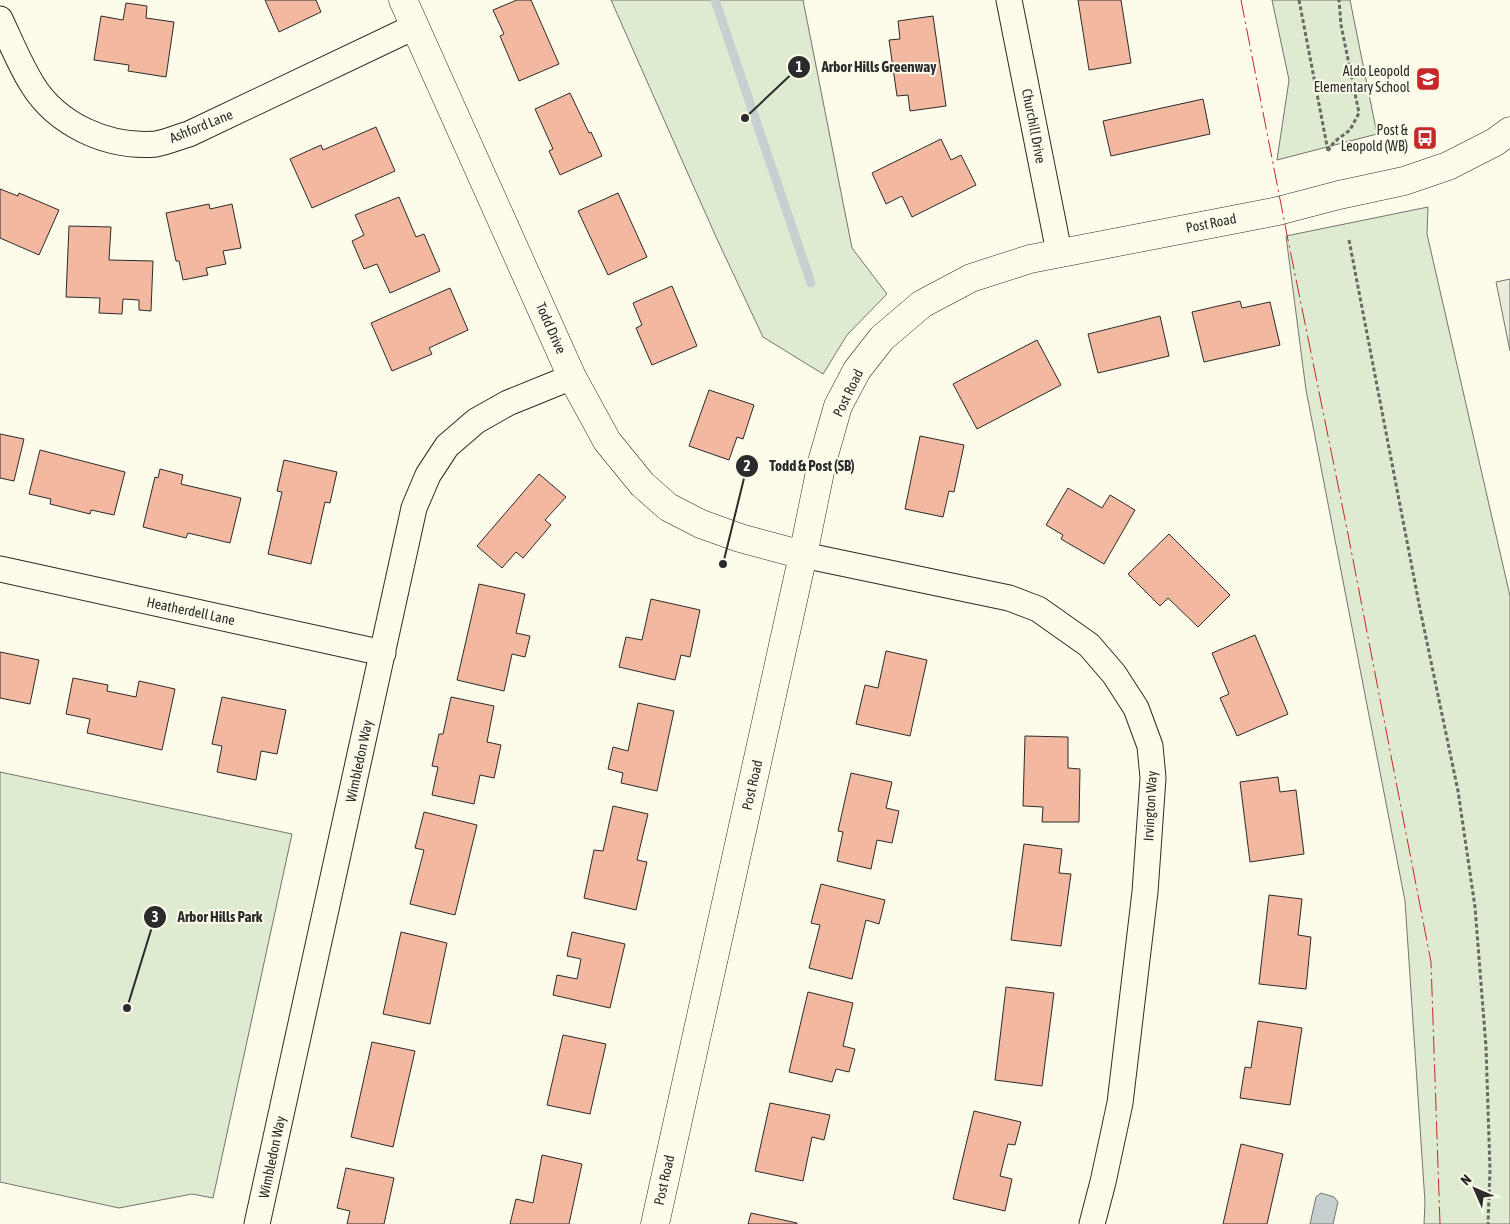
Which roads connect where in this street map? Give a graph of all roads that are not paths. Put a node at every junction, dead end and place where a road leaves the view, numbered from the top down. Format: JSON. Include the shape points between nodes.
{"nodes":[{"id":1,"x":403,"y":0,"type":"edge"},
{"id":2,"x":1009,"y":0,"type":"edge"},
{"id":3,"x":0,"y":19,"type":"edge"},
{"id":4,"x":414,"y":27,"type":"junction"},
{"id":5,"x":1510,"y":131,"type":"edge"},
{"id":6,"x":1059,"y":252,"type":"junction"},
{"id":7,"x":572,"y":376,"type":"junction"},
{"id":8,"x":803,"y":556,"type":"junction"},
{"id":9,"x":0,"y":569,"type":"edge"},
{"id":10,"x":383,"y":653,"type":"junction"},
{"id":11,"x":257,"y":1224,"type":"edge"},
{"id":12,"x":655,"y":1224,"type":"edge"},
{"id":13,"x":1092,"y":1224,"type":"edge"}],
"edges":[{"from":1,"to":4,"type":"street","name":"Todd Drive"},
{"from":2,"to":6,"type":"street","name":"Churchill Drive"},
{"from":3,"to":4,"type":"street","name":"Ashford Lane","via":[[32,85],[71,124],[93,135],[123,143],[156,144],[189,134]]},
{"from":4,"to":7,"type":"street","name":"Todd Drive"},
{"from":5,"to":6,"type":"street","name":"Post Road","via":[[1448,166],[1404,181],[1278,210]]},
{"from":6,"to":8,"type":"street","name":"Post Road","via":[[971,278],[922,304],[882,338],[857,370],[838,406],[822,462]]},
{"from":7,"to":8,"type":"street","name":"Todd Drive","via":[[607,441],[642,484],[668,507],[700,524]]},
{"from":7,"to":10,"type":"street","name":"Wimbledon Way","via":[[508,403],[476,422],[447,446],[428,475],[414,508]]},
{"from":8,"to":12,"type":"street","name":"Post Road"},
{"from":8,"to":13,"type":"street","name":"Irvington Way","via":[[1009,598],[1038,609],[1089,645],[1114,674],[1136,708],[1150,746],[1153,778],[1145,892],[1120,1103]]},
{"from":9,"to":10,"type":"street","name":"Heatherdell Lane"},
{"from":10,"to":11,"type":"street","name":"Wimbledon Way"}]}
